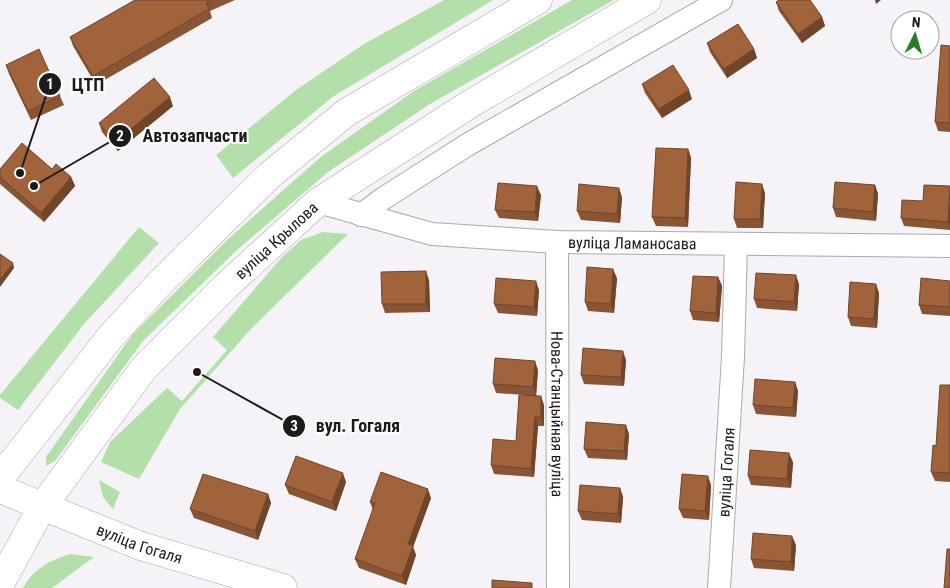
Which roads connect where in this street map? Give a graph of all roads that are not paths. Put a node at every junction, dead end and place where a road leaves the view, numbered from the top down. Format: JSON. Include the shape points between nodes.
{"nodes":[{"id":1,"x":538,"y":0,"type":"edge"},
{"id":2,"x":647,"y":0,"type":"edge"},
{"id":3,"x":721,"y":0,"type":"edge"},
{"id":4,"x":318,"y":202,"type":"junction"},
{"id":5,"x":361,"y":215,"type":"junction"},
{"id":6,"x":557,"y":242,"type":"junction"},
{"id":7,"x":736,"y":244,"type":"junction"},
{"id":8,"x":950,"y":246,"type":"edge"},
{"id":9,"x":0,"y":478,"type":"edge"},
{"id":10,"x":0,"y":489,"type":"edge"},
{"id":11,"x":42,"y":507,"type":"junction"},
{"id":12,"x":0,"y":584,"type":"edge"},
{"id":13,"x":283,"y":588,"type":"edge"},
{"id":14,"x":558,"y":588,"type":"edge"},
{"id":15,"x":718,"y":588,"type":"edge"}],
"edges":[{"from":1,"to":9,"type":"main road","via":[[347,112],[271,174],[112,335]]},
{"from":2,"to":4,"type":"main road","name":"вуліца Крылова","via":[[470,104]]},
{"from":3,"to":5,"type":"street","via":[[467,145]]},
{"from":4,"to":5,"type":"street","name":"вуліца Ламаносава"},
{"from":4,"to":11,"type":"main road","name":"вуліца Крылова","via":[[226,286],[144,368]]},
{"from":5,"to":6,"type":"street","name":"вуліца Ламаносава","via":[[432,234]]},
{"from":6,"to":7,"type":"street","name":"вуліца Ламаносава"},
{"from":6,"to":14,"type":"street","name":"Нова-Станцыйная вуліца"},
{"from":7,"to":8,"type":"street","name":"вуліца Ламаносава"},
{"from":7,"to":15,"type":"street","name":"вуліца Гогаля","via":[[733,357]]},
{"from":10,"to":11,"type":"main road","name":"вуліца Гогаля"},
{"from":11,"to":12,"type":"main road","name":"вуліца Крылова"},
{"from":11,"to":13,"type":"main road","name":"вуліца Гогаля","via":[[141,546]]}]}
